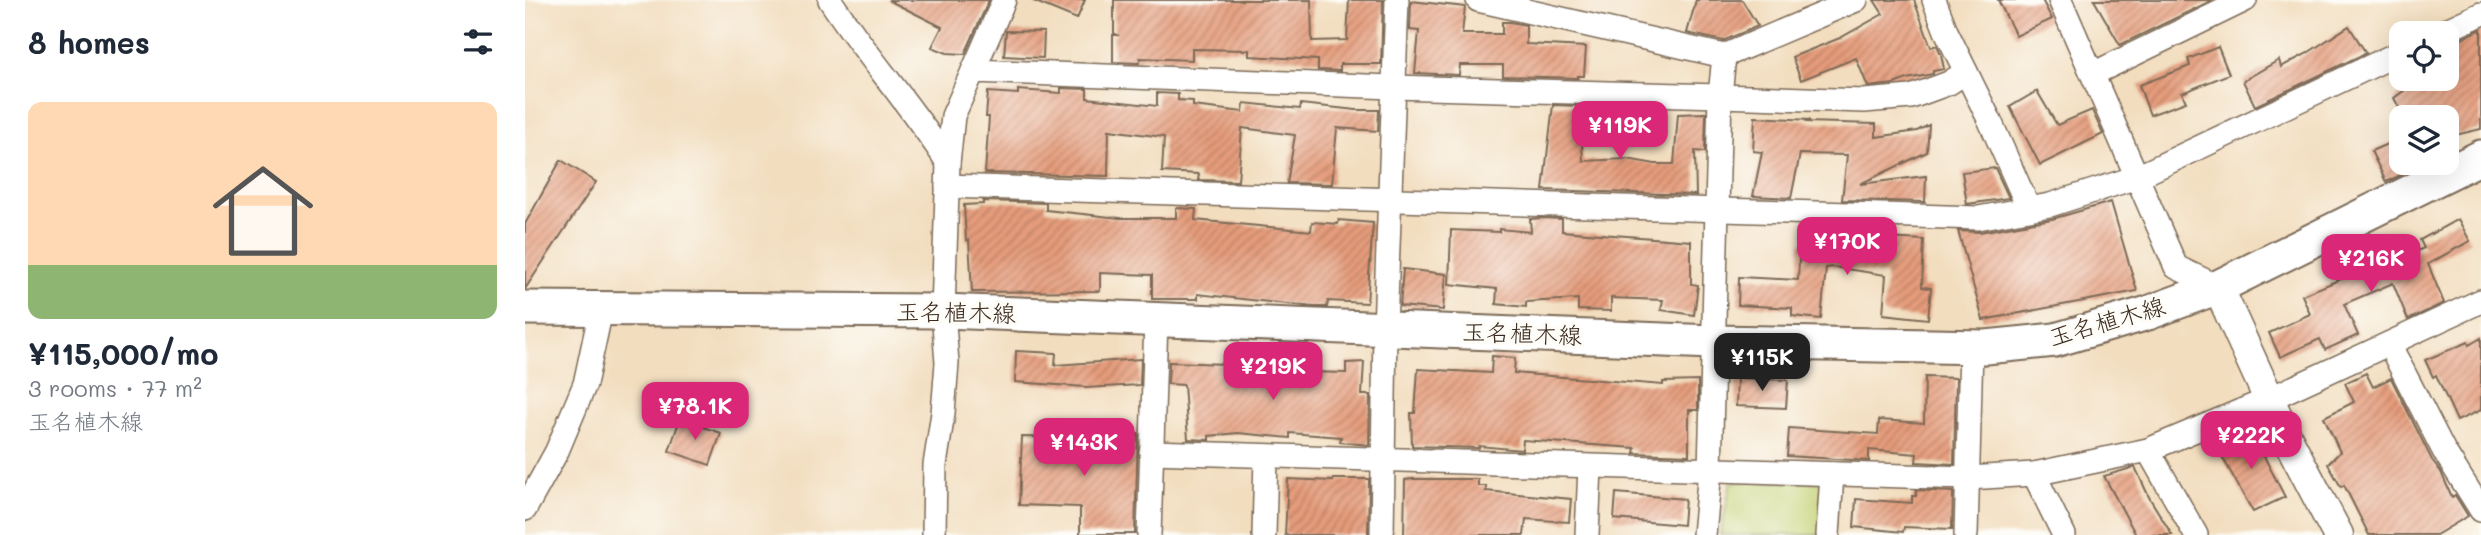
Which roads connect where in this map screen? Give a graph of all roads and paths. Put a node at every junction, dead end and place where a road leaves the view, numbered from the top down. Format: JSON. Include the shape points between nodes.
{"nodes":[{"id":1,"x":830,"y":0,"type":"edge"},
{"id":2,"x":1004,"y":0,"type":"edge"},
{"id":3,"x":1397,"y":0,"type":"edge"},
{"id":4,"x":1478,"y":0,"type":"edge"},
{"id":5,"x":1856,"y":0,"type":"edge"},
{"id":6,"x":1934,"y":0,"type":"edge"},
{"id":7,"x":2060,"y":0,"type":"edge"},
{"id":8,"x":2245,"y":0,"type":"edge"},
{"id":9,"x":2481,"y":14,"type":"edge"},
{"id":10,"x":2459,"y":24,"type":"edge"},
{"id":11,"x":1724,"y":56,"type":"junction"},
{"id":12,"x":2389,"y":57,"type":"edge"},
{"id":13,"x":973,"y":71,"type":"junction"},
{"id":14,"x":1966,"y":72,"type":"junction"},
{"id":15,"x":2093,"y":74,"type":"junction"},
{"id":16,"x":1393,"y":87,"type":"junction"},
{"id":17,"x":1720,"y":96,"type":"junction"},
{"id":18,"x":2481,"y":157,"type":"edge"},
{"id":19,"x":948,"y":163,"type":"junction"},
{"id":20,"x":2137,"y":177,"type":"junction"},
{"id":21,"x":947,"y":186,"type":"junction"},
{"id":22,"x":1390,"y":199,"type":"junction"},
{"id":23,"x":1716,"y":209,"type":"junction"},
{"id":24,"x":2029,"y":209,"type":"junction"},
{"id":25,"x":2218,"y":287,"type":"junction"},
{"id":26,"x":2481,"y":302,"type":"edge"},
{"id":27,"x":525,"y":308,"type":"edge"},
{"id":28,"x":601,"y":310,"type":"junction"},
{"id":29,"x":943,"y":311,"type":"junction"},
{"id":30,"x":1156,"y":320,"type":"junction"},
{"id":31,"x":1385,"y":329,"type":"junction"},
{"id":32,"x":1713,"y":342,"type":"junction"},
{"id":33,"x":2389,"y":344,"type":"junction"},
{"id":34,"x":1971,"y":347,"type":"junction"},
{"id":35,"x":2269,"y":399,"type":"junction"},
{"id":36,"x":2148,"y":450,"type":"junction"},
{"id":37,"x":1151,"y":452,"type":"junction"},
{"id":38,"x":1266,"y":457,"type":"junction"},
{"id":39,"x":1382,"y":461,"type":"junction"},
{"id":40,"x":1590,"y":467,"type":"junction"},
{"id":41,"x":1710,"y":470,"type":"junction"},
{"id":42,"x":1832,"y":474,"type":"junction"},
{"id":43,"x":2034,"y":474,"type":"junction"},
{"id":44,"x":1968,"y":478,"type":"junction"},
{"id":45,"x":525,"y":509,"type":"edge"},
{"id":46,"x":2481,"y":510,"type":"edge"},
{"id":47,"x":934,"y":535,"type":"edge"},
{"id":48,"x":1149,"y":535,"type":"edge"},
{"id":49,"x":1264,"y":535,"type":"edge"},
{"id":50,"x":1382,"y":535,"type":"edge"},
{"id":51,"x":1587,"y":535,"type":"edge"},
{"id":52,"x":1705,"y":535,"type":"edge"},
{"id":53,"x":1828,"y":535,"type":"edge"},
{"id":54,"x":1966,"y":535,"type":"edge"},
{"id":55,"x":2064,"y":535,"type":"edge"},
{"id":56,"x":2196,"y":535,"type":"edge"},
{"id":57,"x":2338,"y":535,"type":"edge"}],
"edges":[{"from":1,"to":19,"type":"street","via":[[921,119]]},
{"from":2,"to":13,"type":"street"},
{"from":3,"to":16,"type":"street"},
{"from":4,"to":11,"type":"street"},
{"from":5,"to":11,"type":"street"},
{"from":6,"to":14,"type":"street"},
{"from":7,"to":15,"type":"street"},
{"from":8,"to":15,"type":"street"},
{"from":9,"to":10,"type":"street"},
{"from":11,"to":17,"type":"street"},
{"from":12,"to":20,"type":"street"},
{"from":13,"to":16,"type":"street"},
{"from":13,"to":19,"type":"street","via":[[953,116]]},
{"from":14,"to":17,"type":"street","via":[[1911,97],[1864,101]]},
{"from":14,"to":24,"type":"street"},
{"from":15,"to":20,"type":"street"},
{"from":16,"to":17,"type":"street"},
{"from":16,"to":22,"type":"street"},
{"from":17,"to":23,"type":"street"},
{"from":18,"to":25,"type":"main road","name":"玉名植木線"},
{"from":19,"to":21,"type":"street"},
{"from":20,"to":24,"type":"street"},
{"from":20,"to":25,"type":"street","via":[[2176,267]]},
{"from":21,"to":22,"type":"street"},
{"from":21,"to":29,"type":"street"},
{"from":22,"to":23,"type":"street"},
{"from":22,"to":31,"type":"street"},
{"from":23,"to":24,"type":"street","via":[[1978,218]]},
{"from":23,"to":32,"type":"street"},
{"from":25,"to":34,"type":"main road","name":"玉名植木線","via":[[2055,340]]},
{"from":25,"to":35,"type":"street"},
{"from":26,"to":33,"type":"street"},
{"from":27,"to":28,"type":"main road","name":"玉名植木線"},
{"from":28,"to":29,"type":"main road","name":"玉名植木線"},
{"from":28,"to":45,"type":"street","via":[[585,384],[557,451]]},
{"from":29,"to":30,"type":"main road","name":"玉名植木線"},
{"from":29,"to":47,"type":"street","via":[[947,363],[935,465]]},
{"from":30,"to":31,"type":"main road","name":"玉名植木線"},
{"from":30,"to":37,"type":"street"},
{"from":31,"to":32,"type":"main road","name":"玉名植木線"},
{"from":31,"to":39,"type":"street"},
{"from":32,"to":34,"type":"main road","name":"玉名植木線"},
{"from":32,"to":41,"type":"street"},
{"from":33,"to":35,"type":"street"},
{"from":33,"to":46,"type":"street","via":[[2444,452]]},
{"from":34,"to":44,"type":"street"},
{"from":35,"to":36,"type":"street"},
{"from":35,"to":57,"type":"street"},
{"from":36,"to":43,"type":"street"},
{"from":36,"to":56,"type":"street"},
{"from":37,"to":38,"type":"street"},
{"from":37,"to":48,"type":"street"},
{"from":38,"to":39,"type":"street"},
{"from":38,"to":49,"type":"street"},
{"from":39,"to":40,"type":"street"},
{"from":39,"to":50,"type":"street"},
{"from":40,"to":41,"type":"street"},
{"from":40,"to":51,"type":"street"},
{"from":41,"to":42,"type":"street"},
{"from":41,"to":52,"type":"street"},
{"from":42,"to":44,"type":"street"},
{"from":42,"to":53,"type":"street"},
{"from":43,"to":44,"type":"street"},
{"from":43,"to":55,"type":"street"},
{"from":44,"to":54,"type":"street"}]}
